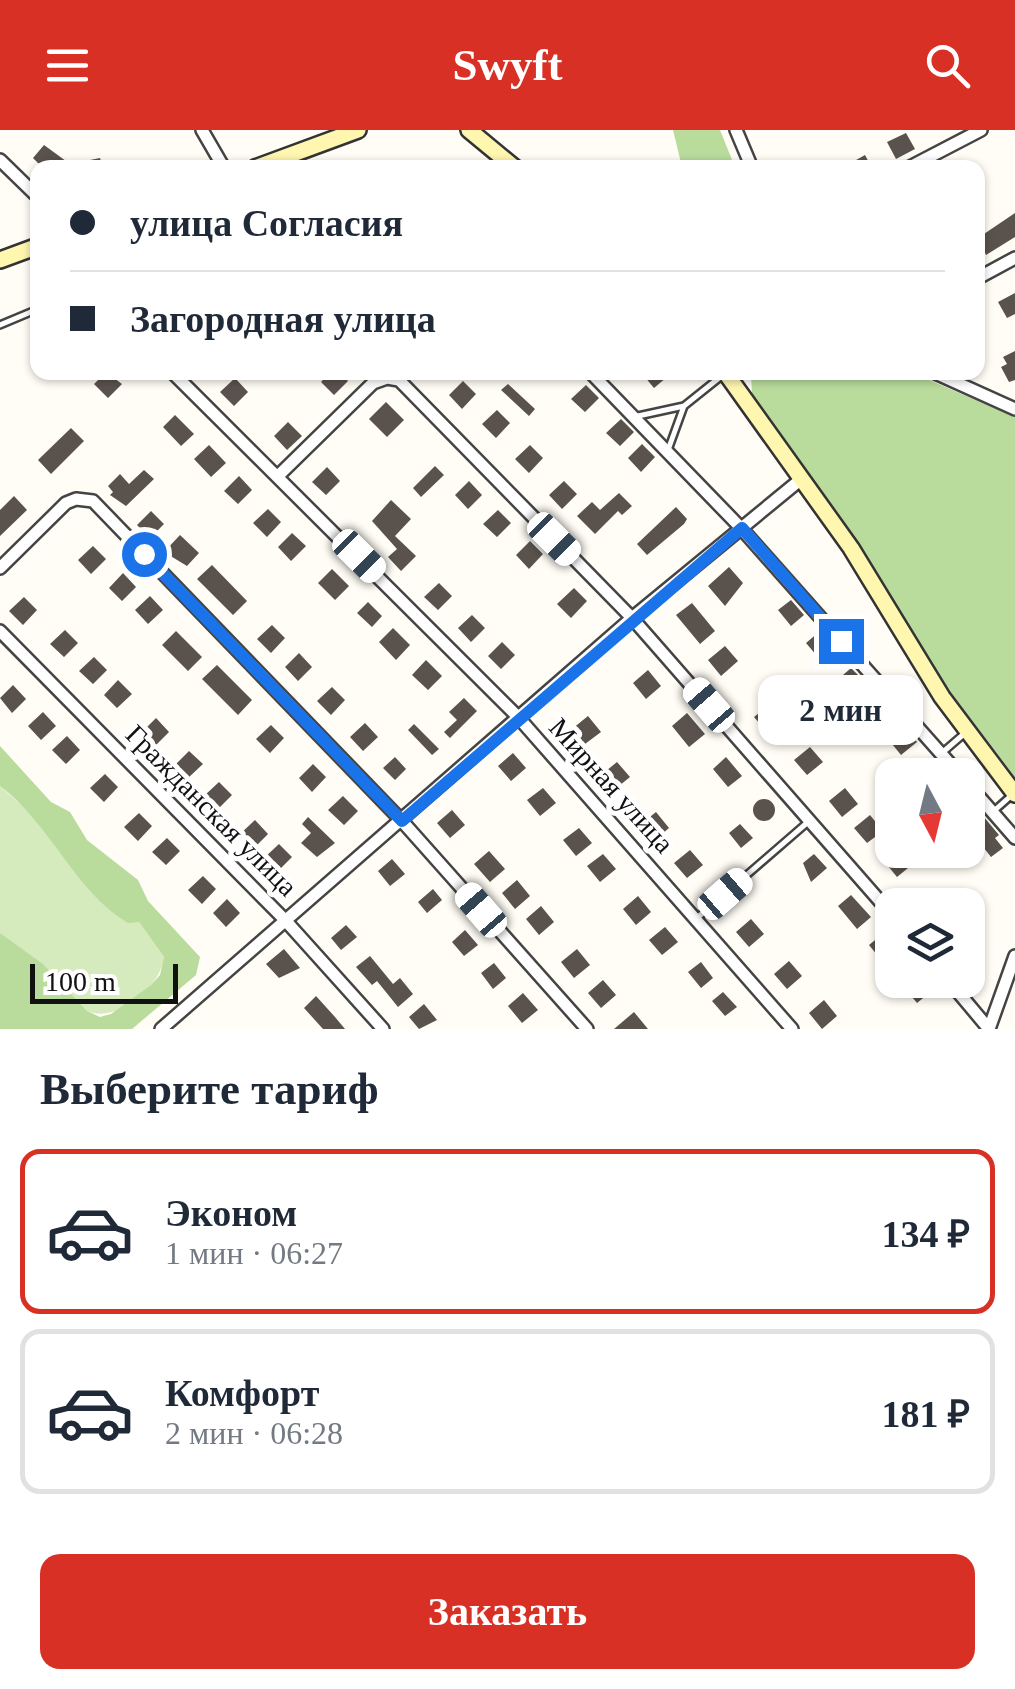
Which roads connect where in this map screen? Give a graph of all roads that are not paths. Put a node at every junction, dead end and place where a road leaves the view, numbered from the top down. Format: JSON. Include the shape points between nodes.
{"nodes":[{"id":1,"x":202,"y":130,"type":"edge"},
{"id":2,"x":358,"y":130,"type":"edge"},
{"id":3,"x":469,"y":130,"type":"edge"},
{"id":4,"x":736,"y":130,"type":"edge"},
{"id":5,"x":981,"y":130,"type":"edge"},
{"id":6,"x":0,"y":160,"type":"edge"},
{"id":7,"x":219,"y":160,"type":"edge"},
{"id":8,"x":277,"y":160,"type":"edge"},
{"id":9,"x":505,"y":160,"type":"edge"},
{"id":10,"x":749,"y":160,"type":"edge"},
{"id":11,"x":923,"y":160,"type":"edge"},
{"id":12,"x":30,"y":189,"type":"edge"},
{"id":13,"x":30,"y":249,"type":"edge"},
{"id":14,"x":1015,"y":258,"type":"edge"},
{"id":15,"x":0,"y":260,"type":"edge"},
{"id":16,"x":985,"y":274,"type":"edge"},
{"id":17,"x":30,"y":312,"type":"edge"},
{"id":18,"x":0,"y":325,"type":"edge"},
{"id":19,"x":180,"y":380,"type":"edge"},
{"id":20,"x":380,"y":380,"type":"edge"},
{"id":21,"x":399,"y":380,"type":"edge"},
{"id":22,"x":598,"y":380,"type":"edge"},
{"id":23,"x":717,"y":380,"type":"edge"},
{"id":24,"x":731,"y":380,"type":"edge"},
{"id":25,"x":951,"y":380,"type":"edge"},
{"id":26,"x":684,"y":406,"type":"junction"},
{"id":27,"x":1015,"y":409,"type":"edge"},
{"id":28,"x":635,"y":416,"type":"junction"},
{"id":29,"x":668,"y":450,"type":"junction"},
{"id":30,"x":279,"y":475,"type":"junction"},
{"id":31,"x":800,"y":480,"type":"junction"},
{"id":32,"x":742,"y":528,"type":"junction"},
{"id":33,"x":0,"y":568,"type":"edge"},
{"id":34,"x":632,"y":618,"type":"junction"},
{"id":35,"x":0,"y":631,"type":"edge"},
{"id":36,"x":518,"y":717,"type":"junction"},
{"id":37,"x":967,"y":732,"type":"junction"},
{"id":38,"x":940,"y":754,"type":"junction"},
{"id":39,"x":944,"y":758,"type":"edge"},
{"id":40,"x":1015,"y":794,"type":"edge"},
{"id":41,"x":985,"y":804,"type":"edge"},
{"id":42,"x":992,"y":812,"type":"junction"},
{"id":43,"x":402,"y":821,"type":"junction"},
{"id":44,"x":810,"y":821,"type":"junction"},
{"id":45,"x":1015,"y":838,"type":"edge"},
{"id":46,"x":875,"y":896,"type":"edge"},
{"id":47,"x":697,"y":918,"type":"junction"},
{"id":48,"x":285,"y":920,"type":"junction"},
{"id":49,"x":1015,"y":956,"type":"edge"},
{"id":50,"x":963,"y":998,"type":"edge"},
{"id":51,"x":161,"y":1029,"type":"edge"},
{"id":52,"x":383,"y":1029,"type":"edge"},
{"id":53,"x":587,"y":1029,"type":"edge"},
{"id":54,"x":792,"y":1029,"type":"edge"},
{"id":55,"x":989,"y":1029,"type":"edge"}],
"edges":[{"from":1,"to":7,"type":"street"},
{"from":2,"to":8,"type":"street"},
{"from":3,"to":9,"type":"street"},
{"from":4,"to":10,"type":"street"},
{"from":5,"to":11,"type":"street"},
{"from":6,"to":12,"type":"street"},
{"from":13,"to":15,"type":"street"},
{"from":14,"to":16,"type":"street"},
{"from":17,"to":18,"type":"lane"},
{"from":19,"to":30,"type":"street","name":"Мирная улица"},
{"from":20,"to":30,"type":"street"},
{"from":21,"to":34,"type":"street"},
{"from":22,"to":28,"type":"street"},
{"from":23,"to":26,"type":"lane"},
{"from":24,"to":31,"type":"street"},
{"from":25,"to":27,"type":"street"},
{"from":26,"to":28,"type":"lane"},
{"from":26,"to":29,"type":"lane"},
{"from":28,"to":29,"type":"street"},
{"from":29,"to":32,"type":"street"},
{"from":30,"to":36,"type":"street","name":"Мирная улица"},
{"from":31,"to":32,"type":"street"},
{"from":31,"to":37,"type":"street"},
{"from":32,"to":34,"type":"street"},
{"from":32,"to":38,"type":"street"},
{"from":33,"to":43,"type":"street","via":[[66,503],[92,501]]},
{"from":34,"to":36,"type":"street"},
{"from":34,"to":44,"type":"street"},
{"from":35,"to":48,"type":"street","name":"Гражданская улица"},
{"from":36,"to":43,"type":"street"},
{"from":36,"to":47,"type":"street","name":"Мирная улица"},
{"from":37,"to":38,"type":"lane"},
{"from":37,"to":40,"type":"street"},
{"from":38,"to":39,"type":"street"},
{"from":40,"to":42,"type":"lane"},
{"from":41,"to":42,"type":"street"},
{"from":42,"to":45,"type":"street"},
{"from":43,"to":48,"type":"street"},
{"from":43,"to":53,"type":"street"},
{"from":44,"to":46,"type":"street"},
{"from":44,"to":47,"type":"lane"},
{"from":47,"to":54,"type":"street","name":"Мирная улица"},
{"from":48,"to":51,"type":"street"},
{"from":48,"to":52,"type":"street","name":"Гражданская улица"},
{"from":49,"to":55,"type":"street"},
{"from":50,"to":55,"type":"street"}]}
